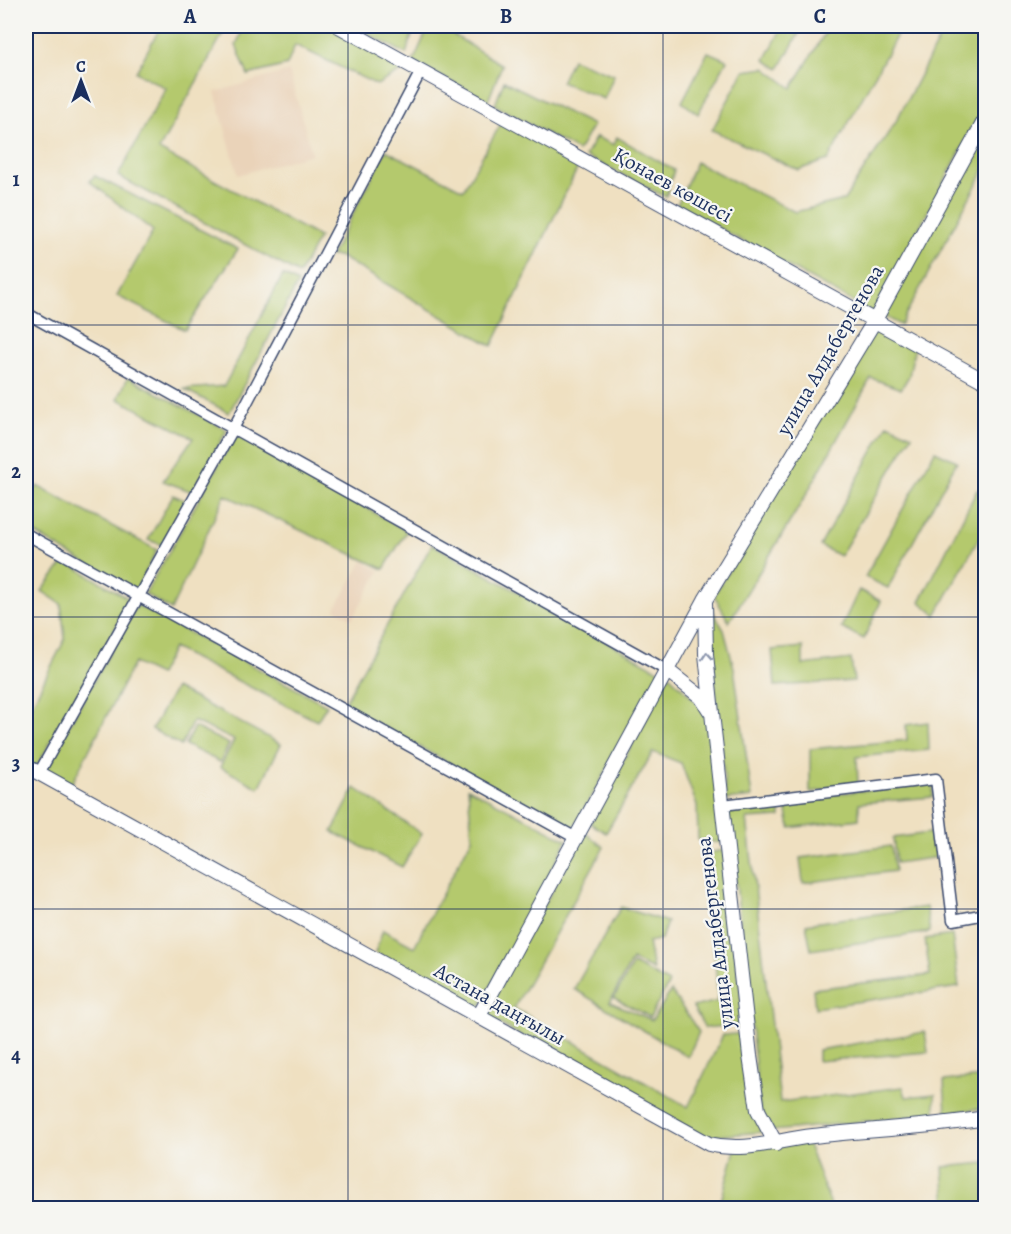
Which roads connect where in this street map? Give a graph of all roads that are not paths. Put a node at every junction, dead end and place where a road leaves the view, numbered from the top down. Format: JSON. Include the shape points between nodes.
{"nodes":[{"id":1,"x":339,"y":26,"type":"edge"},
{"id":2,"x":421,"y":71,"type":"junction"},
{"id":3,"x":986,"y":118,"type":"edge"},
{"id":4,"x":26,"y":314,"type":"edge"},
{"id":5,"x":874,"y":320,"type":"junction"},
{"id":6,"x":986,"y":382,"type":"edge"},
{"id":7,"x":233,"y":429,"type":"junction"},
{"id":8,"x":26,"y":534,"type":"edge"},
{"id":9,"x":138,"y":597,"type":"junction"},
{"id":10,"x":705,"y":600,"type":"junction"},
{"id":11,"x":668,"y":671,"type":"junction"},
{"id":12,"x":712,"y":713,"type":"junction"},
{"id":13,"x":26,"y":766,"type":"edge"},
{"id":14,"x":39,"y":773,"type":"junction"},
{"id":15,"x":723,"y":805,"type":"junction"},
{"id":16,"x":576,"y":838,"type":"junction"},
{"id":17,"x":986,"y":914,"type":"edge"},
{"id":18,"x":479,"y":1016,"type":"junction"},
{"id":19,"x":986,"y":1118,"type":"edge"},
{"id":20,"x":776,"y":1144,"type":"junction"}],
"edges":[{"from":1,"to":2,"type":"street","name":"Қонаев көшесі"},
{"from":2,"to":5,"type":"street","name":"Қонаев көшесі"},
{"from":2,"to":7,"type":"street"},
{"from":3,"to":5,"type":"street","name":"улица Алдабергенова"},
{"from":4,"to":7,"type":"street"},
{"from":5,"to":6,"type":"street","name":"Қонаев көшесі"},
{"from":5,"to":10,"type":"street","name":"улица Алдабергенова"},
{"from":7,"to":9,"type":"street"},
{"from":7,"to":11,"type":"street"},
{"from":8,"to":9,"type":"street"},
{"from":9,"to":14,"type":"street"},
{"from":9,"to":16,"type":"street"},
{"from":10,"to":11,"type":"street","name":"улица Алдабергенова"},
{"from":12,"to":10,"type":"street","name":"улица Алдабергенова","one_way":true},
{"from":11,"to":12,"type":"street","via":[[701,697]]},
{"from":11,"to":16,"type":"street","name":"улица Алдабергенова"},
{"from":12,"to":15,"type":"street","name":"улица Алдабергенова"},
{"from":13,"to":14,"type":"street","name":"Астана даңғылы"},
{"from":14,"to":18,"type":"street","name":"Астана даңғылы"},
{"from":15,"to":17,"type":"street","via":[[936,779],[953,920]]},
{"from":15,"to":20,"type":"street","name":"улица Алдабергенова","via":[[758,1110]]},
{"from":16,"to":18,"type":"street","name":"улица Алдабергенова"},
{"from":18,"to":20,"type":"street","name":"Астана даңғылы","via":[[709,1144],[740,1149]]},
{"from":19,"to":20,"type":"street","name":"Астана даңғылы","via":[[809,1136]]}]}
